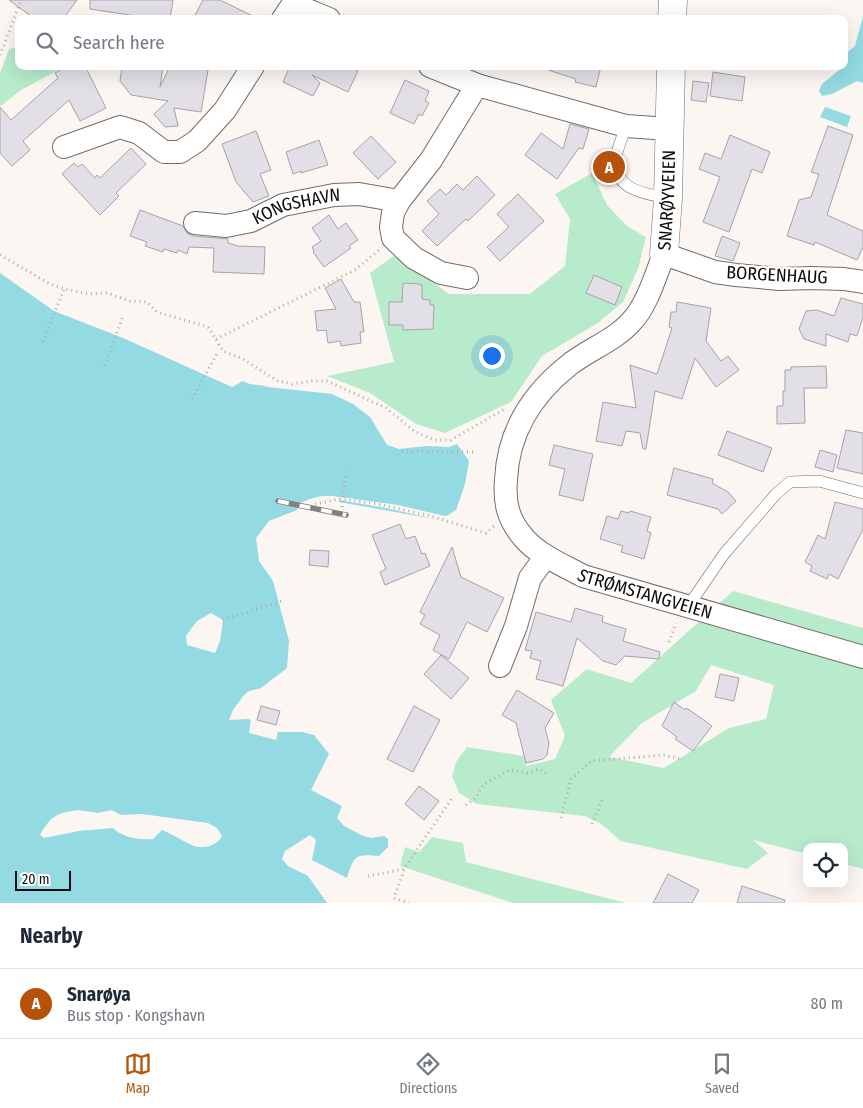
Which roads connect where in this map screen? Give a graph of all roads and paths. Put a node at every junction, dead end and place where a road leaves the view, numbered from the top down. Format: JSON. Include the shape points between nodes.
{"nodes":[{"id":1,"x":20,"y":0,"type":"edge"},
{"id":2,"x":673,"y":0,"type":"edge"},
{"id":3,"x":287,"y":7,"type":"edge"},
{"id":4,"x":315,"y":15,"type":"edge"},
{"id":5,"x":672,"y":15,"type":"edge"},
{"id":6,"x":0,"y":55,"type":"edge"},
{"id":7,"x":250,"y":70,"type":"edge"},
{"id":8,"x":440,"y":70,"type":"edge"},
{"id":9,"x":671,"y":70,"type":"edge"},
{"id":10,"x":477,"y":85,"type":"junction"},
{"id":11,"x":626,"y":126,"type":"junction"},
{"id":12,"x":669,"y":129,"type":"junction"},
{"id":13,"x":64,"y":147,"type":"dead end"},
{"id":14,"x":656,"y":196,"type":"junction"},
{"id":15,"x":399,"y":201,"type":"junction"},
{"id":16,"x":195,"y":223,"type":"dead end"},
{"id":17,"x":393,"y":238,"type":"junction"},
{"id":18,"x":664,"y":254,"type":"junction"},
{"id":19,"x":0,"y":255,"type":"edge"},
{"id":20,"x":467,"y":278,"type":"dead end"},
{"id":21,"x":863,"y":282,"type":"edge"},
{"id":22,"x":64,"y":289,"type":"junction"},
{"id":23,"x":123,"y":316,"type":"dead end"},
{"id":24,"x":216,"y":339,"type":"junction"},
{"id":25,"x":43,"y":342,"type":"dead end"},
{"id":26,"x":218,"y":352,"type":"dead end"},
{"id":27,"x":105,"y":366,"type":"dead end"},
{"id":28,"x":192,"y":399,"type":"dead end"},
{"id":29,"x":528,"y":408,"type":"junction"},
{"id":30,"x":402,"y":451,"type":"dead end"},
{"id":31,"x":473,"y":452,"type":"dead end"},
{"id":32,"x":346,"y":472,"type":"dead end"},
{"id":33,"x":863,"y":493,"type":"edge"},
{"id":34,"x":315,"y":504,"type":"dead end"},
{"id":35,"x":342,"y":507,"type":"dead end"},
{"id":36,"x":508,"y":514,"type":"junction"},
{"id":37,"x":546,"y":556,"type":"junction"},
{"id":38,"x":285,"y":600,"type":"dead end"},
{"id":39,"x":689,"y":605,"type":"junction"},
{"id":40,"x":223,"y":620,"type":"dead end"},
{"id":41,"x":863,"y":656,"type":"edge"},
{"id":42,"x":500,"y":666,"type":"dead end"},
{"id":43,"x":683,"y":760,"type":"dead end"},
{"id":44,"x":546,"y":773,"type":"dead end"},
{"id":45,"x":452,"y":798,"type":"dead end"},
{"id":46,"x":602,"y":800,"type":"dead end"},
{"id":47,"x":466,"y":805,"type":"dead end"},
{"id":48,"x":561,"y":818,"type":"dead end"},
{"id":49,"x":592,"y":824,"type":"dead end"},
{"id":50,"x":404,"y":870,"type":"junction"},
{"id":51,"x":368,"y":876,"type":"dead end"},
{"id":52,"x":409,"y":903,"type":"edge"}],
"edges":[{"from":1,"to":6,"type":"path"},
{"from":2,"to":5,"type":"street"},
{"from":3,"to":4,"type":"street"},
{"from":7,"to":13,"type":"street","via":[[225,110],[197,141],[180,152],[164,152],[139,133],[120,127]]},
{"from":8,"to":10,"type":"street"},
{"from":9,"to":12,"type":"street","name":"SNARØYVEIEN"},
{"from":10,"to":11,"type":"street"},
{"from":10,"to":15,"type":"street","via":[[431,160]]},
{"from":11,"to":12,"type":"street"},
{"from":11,"to":14,"type":"lane","via":[[616,160],[619,174],[636,192]]},
{"from":12,"to":14,"type":"street","name":"SNARØYVEIEN"},
{"from":14,"to":18,"type":"street","name":"SNARØYVEIEN"},
{"from":15,"to":16,"type":"street","name":"KONGSHAVN","via":[[359,194],[334,195],[283,205],[251,221],[226,226]]},
{"from":15,"to":17,"type":"street","via":[[393,213]]},
{"from":17,"to":20,"type":"street","via":[[414,258],[441,273]]},
{"from":17,"to":24,"type":"path","via":[[355,270]]},
{"from":18,"to":21,"type":"street","name":"BORGENHAUG","via":[[716,272],[736,275]]},
{"from":18,"to":29,"type":"street","name":"SNARØYVEIEN","via":[[652,288],[633,320],[617,336],[570,364]]},
{"from":19,"to":22,"type":"path"},
{"from":22,"to":24,"type":"path","via":[[88,294],[108,293],[130,301],[147,302],[157,312],[208,327]]},
{"from":22,"to":25,"type":"path"},
{"from":23,"to":27,"type":"path"},
{"from":24,"to":29,"type":"path","via":[[223,351],[242,358],[278,380],[292,384],[327,381],[386,408],[414,431],[434,440],[451,440],[504,408]]},
{"from":26,"to":28,"type":"path"},
{"from":29,"to":36,"type":"street","name":"SNARØYVEIEN","via":[[512,439],[507,462],[505,491]]},
{"from":30,"to":31,"type":"path"},
{"from":32,"to":35,"type":"path"},
{"from":33,"to":39,"type":"lane","via":[[819,480],[790,482],[724,554]]},
{"from":34,"to":36,"type":"path","via":[[339,500],[378,504],[486,533]]},
{"from":36,"to":37,"type":"street","name":"SNARØYVEIEN","via":[[523,537]]},
{"from":37,"to":39,"type":"street","name":"STRØMSTANGVEIEN","via":[[583,576]]},
{"from":37,"to":42,"type":"street","via":[[530,578]]},
{"from":38,"to":40,"type":"path"},
{"from":39,"to":41,"type":"street","name":"STRØMSTANGVEIEN"},
{"from":43,"to":48,"type":"path","via":[[665,755],[591,761],[571,779]]},
{"from":44,"to":47,"type":"path","via":[[539,769],[528,774],[509,770],[483,785],[476,798]]},
{"from":45,"to":50,"type":"path"},
{"from":46,"to":49,"type":"path"},
{"from":50,"to":51,"type":"path"},
{"from":50,"to":52,"type":"path","via":[[394,898]]}]}
